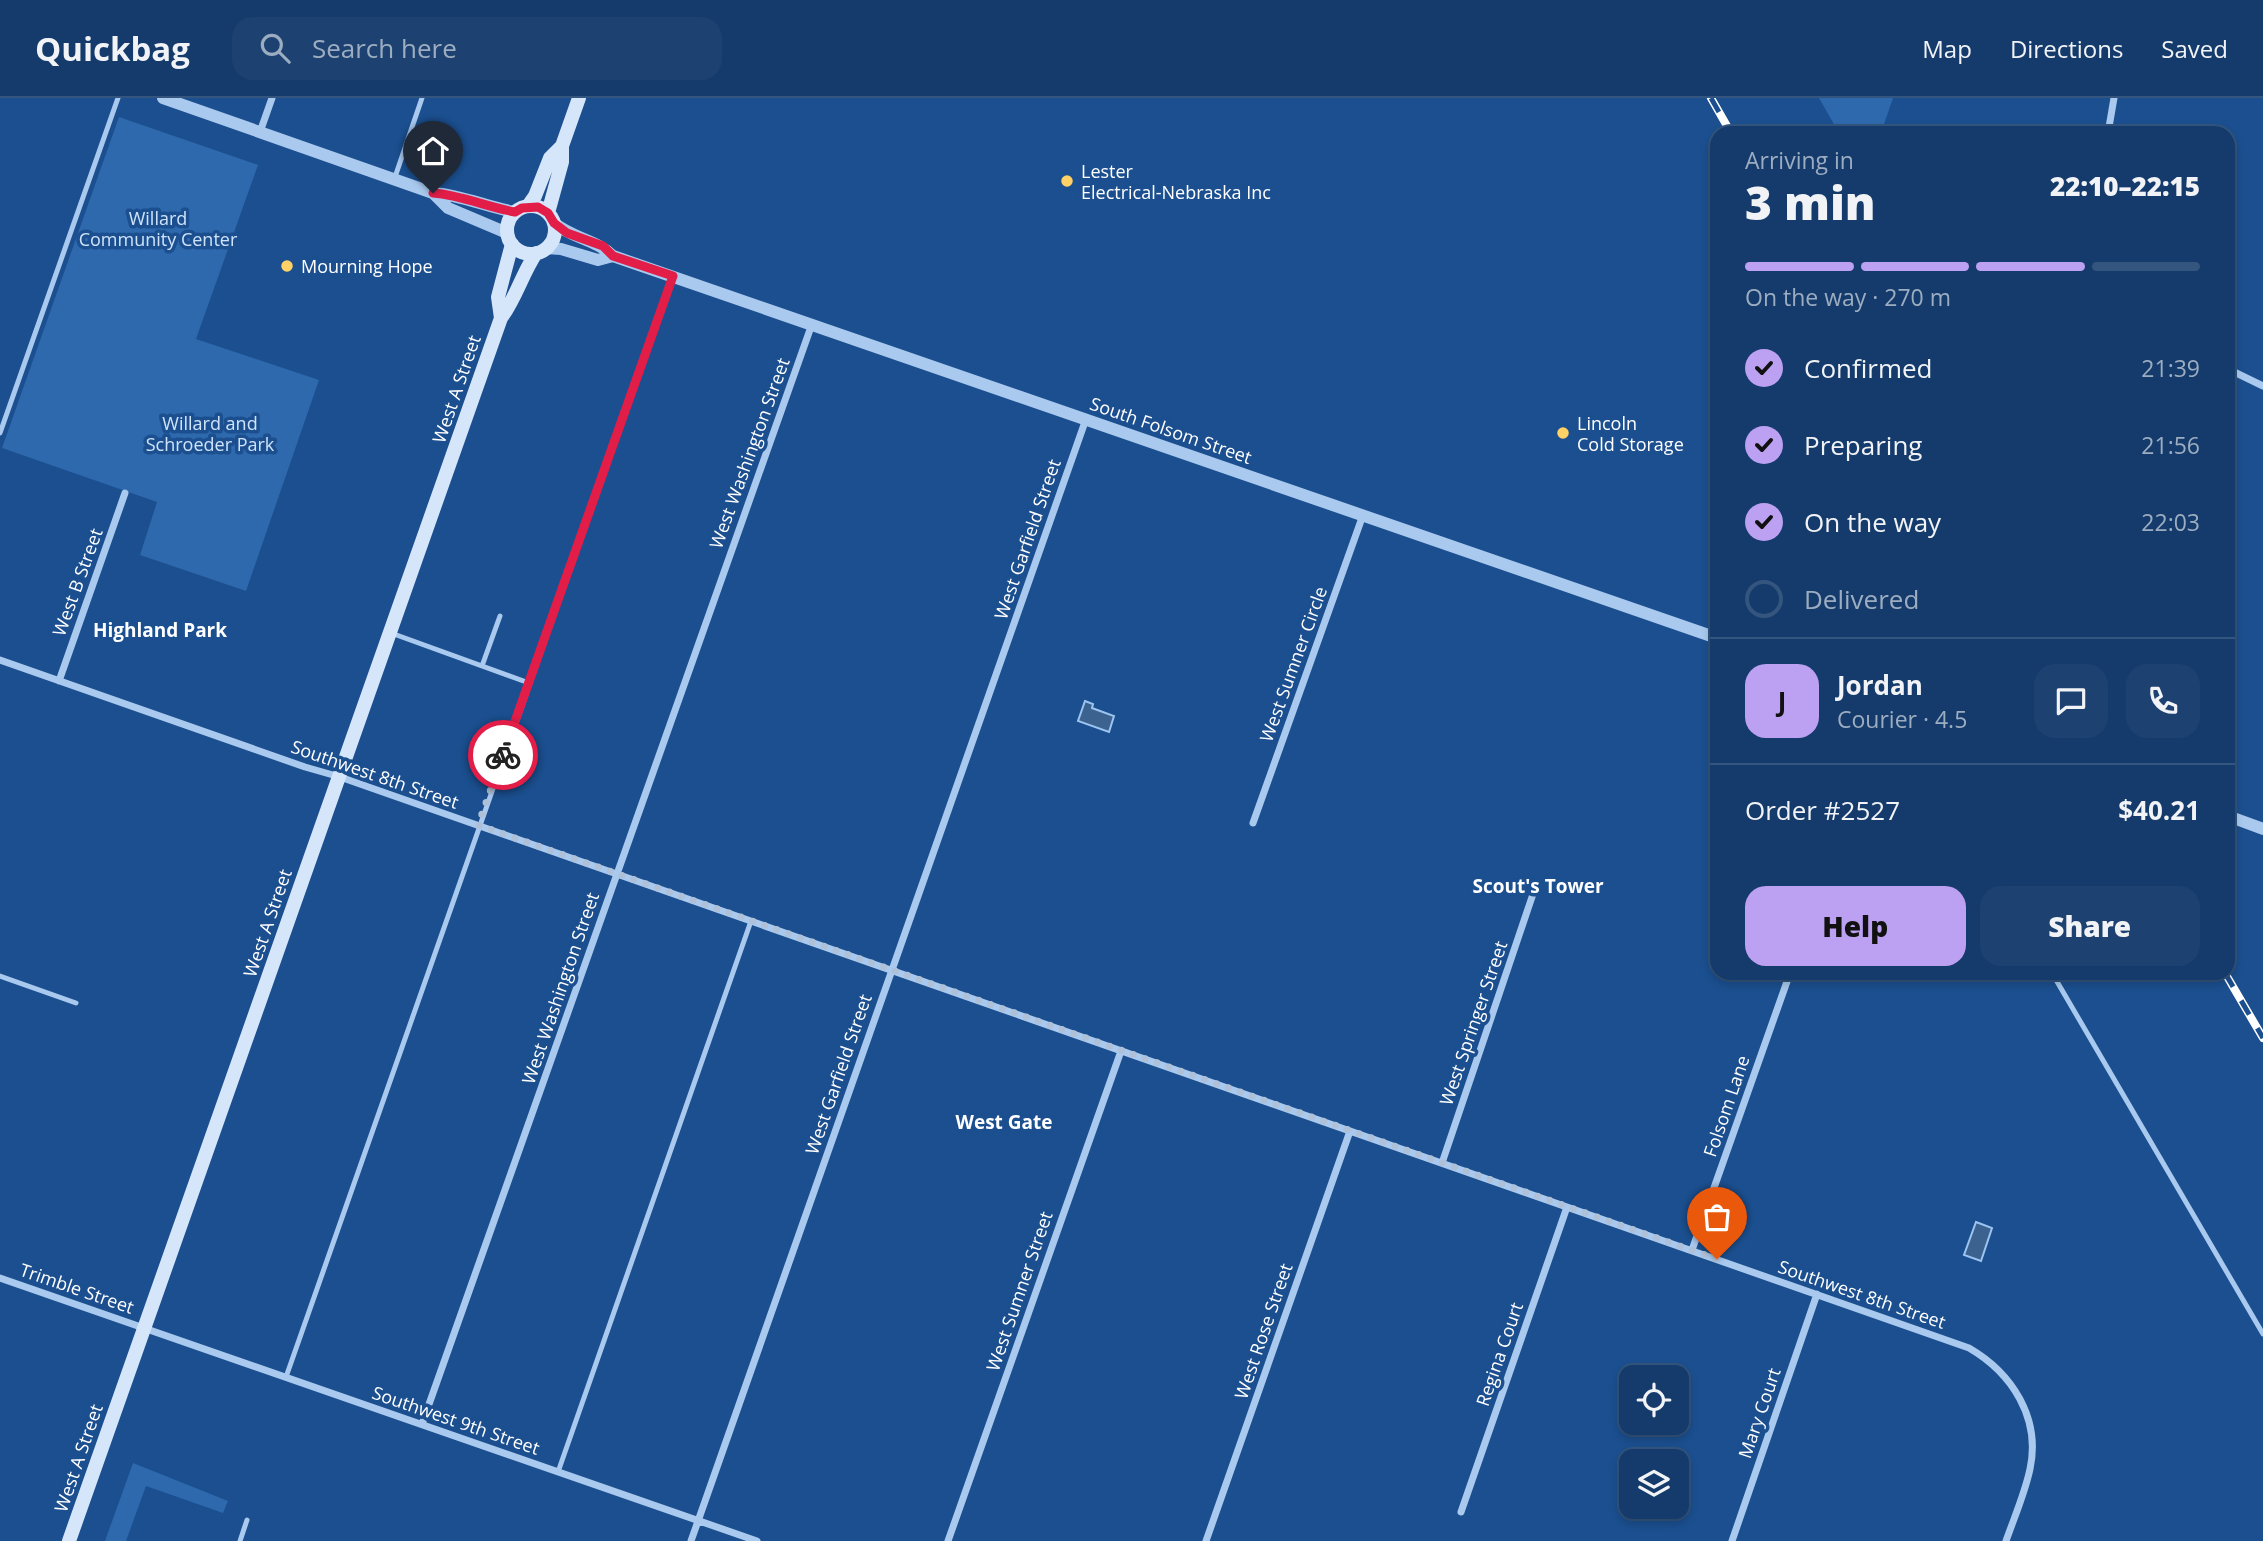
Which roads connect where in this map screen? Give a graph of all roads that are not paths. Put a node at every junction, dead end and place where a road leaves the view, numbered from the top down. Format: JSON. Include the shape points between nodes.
{"nodes":[{"id":1,"x":118,"y":98,"type":"edge"},
{"id":2,"x":163,"y":98,"type":"edge"},
{"id":3,"x":272,"y":98,"type":"edge"},
{"id":4,"x":422,"y":98,"type":"edge"},
{"id":5,"x":579,"y":98,"type":"edge"},
{"id":6,"x":2114,"y":98,"type":"edge"},
{"id":7,"x":2109,"y":126,"type":"edge"},
{"id":8,"x":260,"y":132,"type":"junction"},
{"id":9,"x":562,"y":146,"type":"junction"},
{"id":10,"x":394,"y":180,"type":"junction"},
{"id":11,"x":433,"y":193,"type":"junction"},
{"id":12,"x":522,"y":209,"type":"junction"},
{"id":13,"x":551,"y":218,"type":"junction"},
{"id":14,"x":510,"y":239,"type":"junction"},
{"id":15,"x":541,"y":250,"type":"junction"},
{"id":16,"x":613,"y":256,"type":"junction"},
{"id":17,"x":673,"y":276,"type":"junction"},
{"id":18,"x":501,"y":318,"type":"junction"},
{"id":19,"x":811,"y":324,"type":"junction"},
{"id":20,"x":2235,"y":372,"type":"edge"},
{"id":21,"x":2263,"y":386,"type":"edge"},
{"id":22,"x":1086,"y":419,"type":"junction"},
{"id":23,"x":0,"y":433,"type":"edge"},
{"id":24,"x":125,"y":493,"type":"dead end"},
{"id":25,"x":1363,"y":515,"type":"junction"},
{"id":26,"x":500,"y":616,"type":"dead end"},
{"id":27,"x":391,"y":633,"type":"junction"},
{"id":28,"x":1710,"y":636,"type":"edge"},
{"id":29,"x":0,"y":660,"type":"edge"},
{"id":30,"x":482,"y":666,"type":"junction"},
{"id":31,"x":59,"y":681,"type":"junction"},
{"id":32,"x":529,"y":683,"type":"junction"},
{"id":33,"x":340,"y":777,"type":"junction"},
{"id":34,"x":2235,"y":819,"type":"edge"},
{"id":35,"x":1253,"y":823,"type":"dead end"},
{"id":36,"x":478,"y":825,"type":"junction"},
{"id":37,"x":2263,"y":829,"type":"edge"},
{"id":38,"x":617,"y":874,"type":"junction"},
{"id":39,"x":1533,"y":894,"type":"dead end"},
{"id":40,"x":751,"y":921,"type":"junction"},
{"id":41,"x":892,"y":970,"type":"junction"},
{"id":42,"x":0,"y":976,"type":"edge"},
{"id":43,"x":1788,"y":980,"type":"edge"},
{"id":44,"x":2056,"y":980,"type":"edge"},
{"id":45,"x":76,"y":1003,"type":"dead end"},
{"id":46,"x":1121,"y":1051,"type":"junction"},
{"id":47,"x":1350,"y":1131,"type":"junction"},
{"id":48,"x":1442,"y":1163,"type":"junction"},
{"id":49,"x":1567,"y":1207,"type":"junction"},
{"id":50,"x":1692,"y":1250,"type":"junction"},
{"id":51,"x":0,"y":1278,"type":"edge"},
{"id":52,"x":1817,"y":1294,"type":"junction"},
{"id":53,"x":145,"y":1328,"type":"junction"},
{"id":54,"x":2263,"y":1334,"type":"edge"},
{"id":55,"x":286,"y":1377,"type":"junction"},
{"id":56,"x":422,"y":1424,"type":"junction"},
{"id":57,"x":558,"y":1472,"type":"junction"},
{"id":58,"x":1461,"y":1512,"type":"dead end"},
{"id":59,"x":247,"y":1520,"type":"dead end"},
{"id":60,"x":698,"y":1520,"type":"junction"},
{"id":61,"x":69,"y":1541,"type":"edge"},
{"id":62,"x":240,"y":1541,"type":"edge"},
{"id":63,"x":691,"y":1541,"type":"edge"},
{"id":64,"x":757,"y":1541,"type":"edge"},
{"id":65,"x":948,"y":1541,"type":"edge"},
{"id":66,"x":1206,"y":1541,"type":"edge"},
{"id":67,"x":1732,"y":1541,"type":"edge"},
{"id":68,"x":2006,"y":1541,"type":"edge"}],
"edges":[{"from":1,"to":23,"type":"lane"},
{"from":2,"to":8,"type":"street"},
{"from":3,"to":8,"type":"street"},
{"from":4,"to":10,"type":"lane"},
{"from":5,"to":9,"type":"main road"},
{"from":6,"to":7,"type":"street"},
{"from":8,"to":10,"type":"street"},
{"from":9,"to":12,"type":"main road","via":[[550,158],[536,196]]},
{"from":9,"to":13,"type":"main road"},
{"from":10,"to":11,"type":"street"},
{"from":11,"to":12,"type":"street"},
{"from":11,"to":14,"type":"street","via":[[448,208]]},
{"from":12,"to":13,"type":"main road","via":[[538,207]]},
{"from":12,"to":14,"type":"main road","via":[[508,225]]},
{"from":13,"to":15,"type":"main road","via":[[553,238]]},
{"from":13,"to":16,"type":"street","name":"South Folsom Street","via":[[567,233],[603,246]]},
{"from":14,"to":15,"type":"main road","via":[[521,251]]},
{"from":14,"to":18,"type":"main road","name":"West A Street","via":[[498,297]]},
{"from":15,"to":16,"type":"street","name":"South Folsom Street","via":[[561,249],[598,260]]},
{"from":15,"to":18,"type":"main road","name":"West A Street","via":[[525,270],[514,301]]},
{"from":16,"to":17,"type":"street","name":"South Folsom Street"},
{"from":17,"to":19,"type":"street","name":"South Folsom Street"},
{"from":17,"to":32,"type":"lane"},
{"from":18,"to":27,"type":"main road","name":"West A Street"},
{"from":19,"to":22,"type":"street","name":"South Folsom Street"},
{"from":19,"to":38,"type":"street","name":"West Washington Street"},
{"from":20,"to":21,"type":"street"},
{"from":22,"to":25,"type":"street","name":"South Folsom Street"},
{"from":22,"to":41,"type":"street","name":"West Garfield Street"},
{"from":24,"to":31,"type":"street","name":"West B Street"},
{"from":25,"to":28,"type":"street","name":"South Folsom Street"},
{"from":25,"to":35,"type":"street","name":"West Sumner Circle"},
{"from":26,"to":30,"type":"lane"},
{"from":27,"to":30,"type":"lane"},
{"from":27,"to":33,"type":"main road","name":"West A Street"},
{"from":29,"to":31,"type":"street","name":"Southwest 8th Street"},
{"from":30,"to":32,"type":"lane"},
{"from":31,"to":33,"type":"street","name":"Southwest 8th Street"},
{"from":32,"to":36,"type":"lane"},
{"from":33,"to":36,"type":"street","name":"Southwest 8th Street"},
{"from":33,"to":53,"type":"main road","name":"West A Street"},
{"from":34,"to":37,"type":"street"},
{"from":36,"to":38,"type":"street","name":"Southwest 8th Street"},
{"from":36,"to":55,"type":"lane"},
{"from":38,"to":40,"type":"street","name":"Southwest 8th Street"},
{"from":38,"to":56,"type":"street","name":"West Washington Street"},
{"from":39,"to":48,"type":"street","name":"West Springer Street"},
{"from":40,"to":41,"type":"street","name":"Southwest 8th Street"},
{"from":40,"to":57,"type":"lane"},
{"from":41,"to":46,"type":"street","name":"Southwest 8th Street"},
{"from":41,"to":60,"type":"street","name":"West Garfield Street"},
{"from":42,"to":45,"type":"lane"},
{"from":43,"to":50,"type":"street","name":"Folsom Lane"},
{"from":44,"to":54,"type":"lane"},
{"from":46,"to":47,"type":"street","name":"Southwest 8th Street"},
{"from":46,"to":65,"type":"street","name":"West Sumner Street"},
{"from":47,"to":48,"type":"street","name":"Southwest 8th Street"},
{"from":47,"to":66,"type":"street","name":"West Rose Street"},
{"from":48,"to":49,"type":"street","name":"Southwest 8th Street"},
{"from":49,"to":50,"type":"street","name":"Southwest 8th Street"},
{"from":49,"to":58,"type":"street","name":"Regina Court"},
{"from":50,"to":52,"type":"street","name":"Southwest 8th Street"},
{"from":51,"to":53,"type":"street","name":"Trimble Street"},
{"from":52,"to":67,"type":"street","name":"Mary Court"},
{"from":52,"to":68,"type":"street","name":"Southwest 8th Street","via":[[1969,1348],[2003,1373],[2023,1404],[2032,1445],[2030,1469]]},
{"from":53,"to":55,"type":"street","name":"Southwest 9th Street"},
{"from":53,"to":61,"type":"main road","name":"West A Street"},
{"from":55,"to":56,"type":"street","name":"Southwest 9th Street"},
{"from":56,"to":57,"type":"street","name":"Southwest 9th Street"},
{"from":57,"to":60,"type":"street","name":"Southwest 9th Street"},
{"from":59,"to":62,"type":"lane"},
{"from":60,"to":63,"type":"street","name":"West Garfield Street"},
{"from":60,"to":64,"type":"street","name":"Southwest 9th Street"}]}
